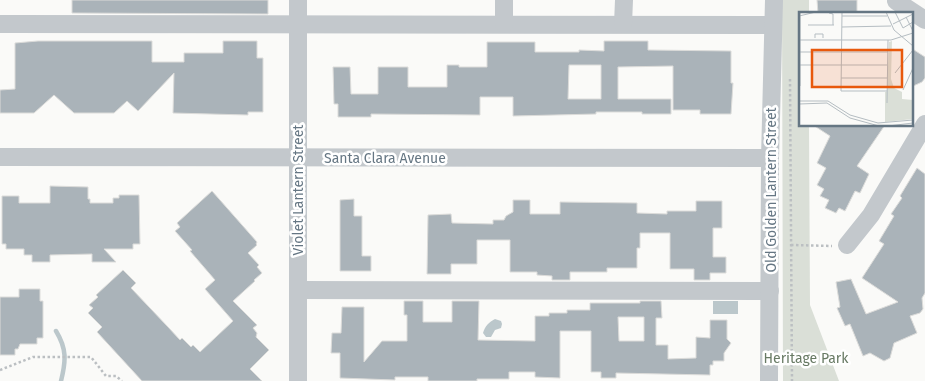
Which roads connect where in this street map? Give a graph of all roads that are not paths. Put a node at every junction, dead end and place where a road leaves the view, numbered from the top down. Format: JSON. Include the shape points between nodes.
{"nodes":[{"id":1,"x":298,"y":0,"type":"edge"},
{"id":2,"x":504,"y":0,"type":"edge"},
{"id":3,"x":624,"y":0,"type":"edge"},
{"id":4,"x":774,"y":0,"type":"edge"},
{"id":5,"x":896,"y":1,"type":"edge"},
{"id":6,"x":925,"y":20,"type":"edge"},
{"id":7,"x":0,"y":24,"type":"edge"},
{"id":8,"x":298,"y":24,"type":"junction"},
{"id":9,"x":504,"y":24,"type":"junction"},
{"id":10,"x":623,"y":24,"type":"junction"},
{"id":11,"x":773,"y":25,"type":"junction"},
{"id":12,"x":925,"y":124,"type":"edge"},
{"id":13,"x":0,"y":157,"type":"edge"},
{"id":14,"x":298,"y":157,"type":"junction"},
{"id":15,"x":770,"y":158,"type":"junction"},
{"id":16,"x":847,"y":245,"type":"road end"},
{"id":17,"x":298,"y":290,"type":"junction"},
{"id":18,"x":770,"y":291,"type":"junction"},
{"id":19,"x":298,"y":381,"type":"edge"},
{"id":20,"x":769,"y":381,"type":"edge"}],
"edges":[{"from":1,"to":8,"type":"street","name":"Violet Lantern Street"},
{"from":2,"to":9,"type":"street"},
{"from":3,"to":10,"type":"street"},
{"from":4,"to":11,"type":"street","name":"Old Golden Lantern Street"},
{"from":5,"to":6,"type":"street"},
{"from":7,"to":8,"type":"street"},
{"from":8,"to":9,"type":"street"},
{"from":8,"to":14,"type":"street","name":"Violet Lantern Street"},
{"from":9,"to":10,"type":"street"},
{"from":10,"to":11,"type":"street"},
{"from":11,"to":15,"type":"street","name":"Old Golden Lantern Street"},
{"from":12,"to":16,"type":"street","via":[[871,215]]},
{"from":13,"to":14,"type":"street","name":"Santa Clara Avenue"},
{"from":14,"to":15,"type":"street","name":"Santa Clara Avenue"},
{"from":14,"to":17,"type":"street","name":"Violet Lantern Street"},
{"from":15,"to":18,"type":"street","name":"Old Golden Lantern Street"},
{"from":17,"to":18,"type":"street"},
{"from":17,"to":19,"type":"street","name":"Violet Lantern Street"},
{"from":18,"to":20,"type":"street","name":"Old Golden Lantern Street"}]}
